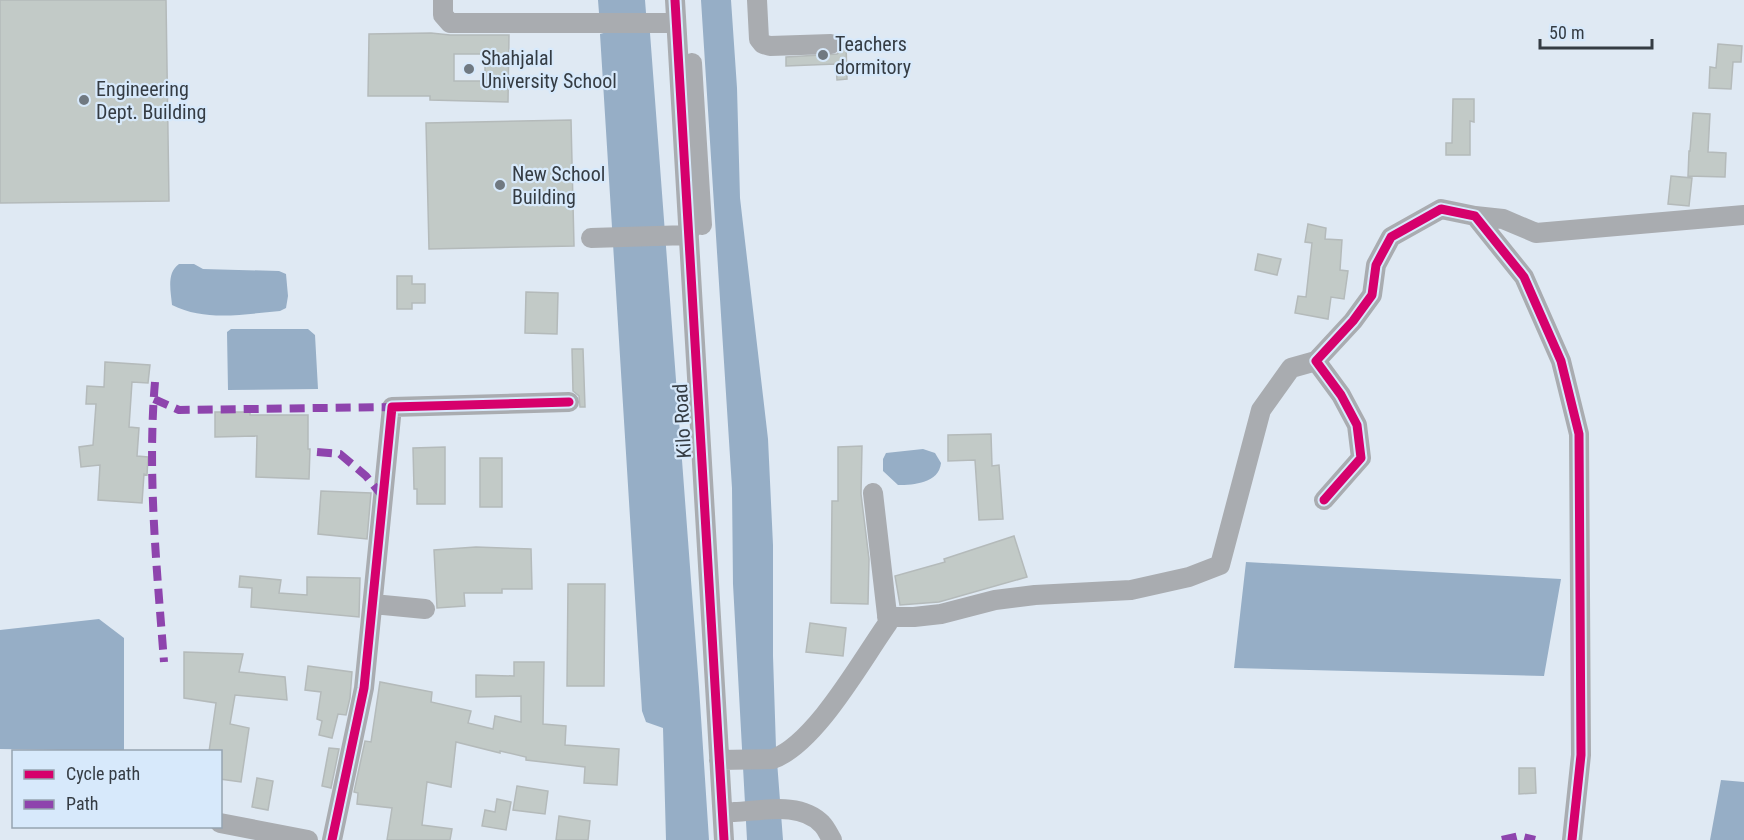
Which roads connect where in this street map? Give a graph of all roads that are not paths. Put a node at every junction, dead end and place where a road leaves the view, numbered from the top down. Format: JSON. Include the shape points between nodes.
{"nodes":[{"id":1,"x":443,"y":0,"type":"edge"},
{"id":2,"x":675,"y":0,"type":"edge"},
{"id":3,"x":688,"y":0,"type":"edge"},
{"id":4,"x":757,"y":0,"type":"edge"},
{"id":5,"x":676,"y":23,"type":"junction"},
{"id":6,"x":831,"y":44,"type":"dead end"},
{"id":7,"x":1744,"y":215,"type":"edge"},
{"id":8,"x":1474,"y":216,"type":"junction"},
{"id":9,"x":689,"y":235,"type":"junction"},
{"id":10,"x":591,"y":238,"type":"dead end"},
{"id":11,"x":1317,"y":361,"type":"junction"},
{"id":12,"x":568,"y":402,"type":"dead end"},
{"id":13,"x":873,"y":493,"type":"dead end"},
{"id":14,"x":1324,"y":500,"type":"dead end"},
{"id":15,"x":373,"y":604,"type":"junction"},
{"id":16,"x":425,"y":609,"type":"dead end"},
{"id":17,"x":887,"y":617,"type":"junction"},
{"id":18,"x":725,"y":760,"type":"junction"},
{"id":19,"x":734,"y":812,"type":"junction"},
{"id":20,"x":222,"y":823,"type":"edge"},
{"id":21,"x":308,"y":840,"type":"edge"},
{"id":22,"x":332,"y":840,"type":"edge"},
{"id":23,"x":724,"y":840,"type":"edge"},
{"id":24,"x":736,"y":840,"type":"edge"},
{"id":25,"x":832,"y":840,"type":"edge"},
{"id":26,"x":1572,"y":840,"type":"edge"}],
"edges":[{"from":1,"to":5,"type":"street","via":[[443,15],[450,23]]},
{"from":2,"to":5,"type":"street","name":"Kilo Road"},
{"from":3,"to":18,"type":"street","name":"Kilo Road"},
{"from":4,"to":6,"type":"street","via":[[759,39],[763,44]]},
{"from":5,"to":9,"type":"street","name":"Kilo Road"},
{"from":7,"to":8,"type":"street","via":[[1536,233],[1503,219]]},
{"from":8,"to":11,"type":"street","via":[[1441,209],[1391,237],[1376,265],[1372,295]]},
{"from":8,"to":26,"type":"street","via":[[1524,277],[1561,361],[1579,434],[1581,755]]},
{"from":9,"to":10,"type":"street"},
{"from":9,"to":18,"type":"street","name":"Kilo Road"},
{"from":11,"to":14,"type":"street","via":[[1357,425],[1361,458]]},
{"from":11,"to":17,"type":"street","via":[[1291,368],[1262,410],[1220,565],[1189,577],[1131,590],[1035,595],[995,600],[941,614]]},
{"from":12,"to":15,"type":"street","via":[[392,407]]},
{"from":13,"to":17,"type":"street"},
{"from":15,"to":16,"type":"street"},
{"from":15,"to":22,"type":"street","via":[[364,688]]},
{"from":17,"to":18,"type":"street","via":[[888,623],[839,695],[801,741],[773,759]]},
{"from":18,"to":19,"type":"street","name":"Kilo Road"},
{"from":18,"to":23,"type":"street","name":"Kilo Road"},
{"from":19,"to":24,"type":"street","name":"Kilo Road"},
{"from":19,"to":25,"type":"street","via":[[794,810],[809,814],[822,824]]},
{"from":20,"to":21,"type":"street"}]}
